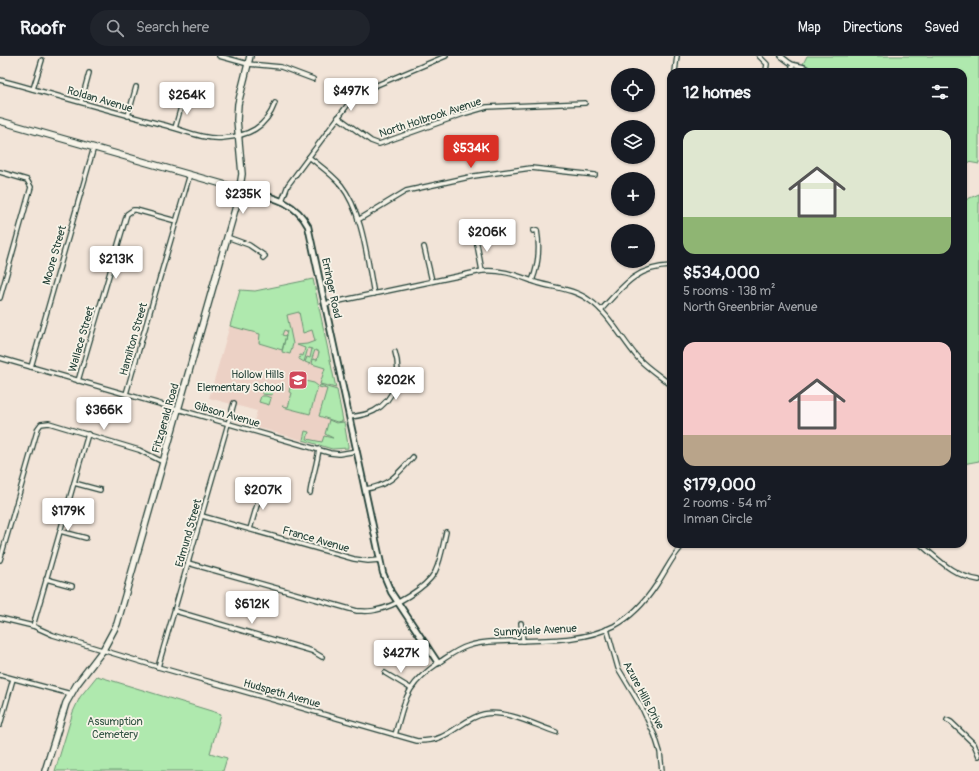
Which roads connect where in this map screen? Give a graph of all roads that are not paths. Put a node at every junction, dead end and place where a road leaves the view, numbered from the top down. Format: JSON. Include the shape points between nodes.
{"nodes":[{"id":1,"x":219,"y":56,"type":"edge"},
{"id":2,"x":250,"y":56,"type":"edge"},
{"id":3,"x":446,"y":56,"type":"edge"},
{"id":4,"x":677,"y":56,"type":"edge"},
{"id":5,"x":759,"y":56,"type":"edge"},
{"id":6,"x":781,"y":56,"type":"edge"},
{"id":7,"x":42,"y":60,"type":"dead end"},
{"id":8,"x":248,"y":64,"type":"junction"},
{"id":9,"x":793,"y":65,"type":"junction"},
{"id":10,"x":676,"y":68,"type":"edge"},
{"id":11,"x":766,"y":68,"type":"edge"},
{"id":12,"x":792,"y":68,"type":"edge"},
{"id":13,"x":806,"y":68,"type":"edge"},
{"id":14,"x":89,"y":73,"type":"dead end"},
{"id":15,"x":313,"y":79,"type":"dead end"},
{"id":16,"x":0,"y":80,"type":"edge"},
{"id":17,"x":136,"y":87,"type":"dead end"},
{"id":18,"x":33,"y":89,"type":"junction"},
{"id":19,"x":183,"y":100,"type":"dead end"},
{"id":20,"x":80,"y":102,"type":"junction"},
{"id":21,"x":275,"y":103,"type":"dead end"},
{"id":22,"x":585,"y":103,"type":"dead end"},
{"id":23,"x":128,"y":116,"type":"junction"},
{"id":24,"x":338,"y":117,"type":"junction"},
{"id":25,"x":0,"y":121,"type":"edge"},
{"id":26,"x":175,"y":128,"type":"junction"},
{"id":27,"x":238,"y":136,"type":"junction"},
{"id":28,"x":94,"y":147,"type":"junction"},
{"id":29,"x":309,"y":157,"type":"junction"},
{"id":30,"x":0,"y":172,"type":"edge"},
{"id":31,"x":190,"y":174,"type":"junction"},
{"id":32,"x":595,"y":175,"type":"dead end"},
{"id":33,"x":240,"y":189,"type":"junction"},
{"id":34,"x":282,"y":201,"type":"junction"},
{"id":35,"x":358,"y":220,"type":"junction"},
{"id":36,"x":176,"y":221,"type":"junction"},
{"id":37,"x":533,"y":231,"type":"dead end"},
{"id":38,"x":228,"y":237,"type":"junction"},
{"id":39,"x":476,"y":239,"type":"dead end"},
{"id":40,"x":424,"y":247,"type":"dead end"},
{"id":41,"x":263,"y":258,"type":"dead end"},
{"id":42,"x":667,"y":266,"type":"edge"},
{"id":43,"x":482,"y":271,"type":"junction"},
{"id":44,"x":432,"y":281,"type":"junction"},
{"id":45,"x":532,"y":281,"type":"junction"},
{"id":46,"x":374,"y":294,"type":"junction"},
{"id":47,"x":0,"y":298,"type":"edge"},
{"id":48,"x":325,"y":304,"type":"junction"},
{"id":49,"x":601,"y":310,"type":"junction"},
{"id":50,"x":395,"y":352,"type":"dead end"},
{"id":51,"x":0,"y":358,"type":"edge"},
{"id":52,"x":31,"y":367,"type":"junction"},
{"id":53,"x":78,"y":380,"type":"junction"},
{"id":54,"x":667,"y":382,"type":"edge"},
{"id":55,"x":126,"y":394,"type":"junction"},
{"id":56,"x":234,"y":403,"type":"dead end"},
{"id":57,"x":178,"y":409,"type":"junction"},
{"id":58,"x":350,"y":417,"type":"junction"},
{"id":59,"x":228,"y":423,"type":"junction"},
{"id":60,"x":88,"y":434,"type":"junction"},
{"id":61,"x":319,"y":449,"type":"junction"},
{"id":62,"x":357,"y":451,"type":"junction"},
{"id":63,"x":413,"y":457,"type":"dead end"},
{"id":64,"x":163,"y":462,"type":"junction"},
{"id":65,"x":74,"y":483,"type":"junction"},
{"id":66,"x":262,"y":488,"type":"dead end"},
{"id":67,"x":365,"y":489,"type":"junction"},
{"id":68,"x":100,"y":490,"type":"dead end"},
{"id":69,"x":310,"y":493,"type":"dead end"},
{"id":70,"x":202,"y":516,"type":"junction"},
{"id":71,"x":250,"y":529,"type":"junction"},
{"id":72,"x":60,"y":531,"type":"junction"},
{"id":73,"x":446,"y":532,"type":"dead end"},
{"id":74,"x":86,"y":538,"type":"dead end"},
{"id":75,"x":681,"y":548,"type":"edge"},
{"id":76,"x":925,"y":548,"type":"edge"},
{"id":77,"x":0,"y":560,"type":"edge"},
{"id":78,"x":380,"y":560,"type":"junction"},
{"id":79,"x":188,"y":563,"type":"junction"},
{"id":80,"x":46,"y":579,"type":"junction"},
{"id":81,"x":979,"y":580,"type":"edge"},
{"id":82,"x":72,"y":586,"type":"dead end"},
{"id":83,"x":397,"y":602,"type":"junction"},
{"id":84,"x":175,"y":611,"type":"junction"},
{"id":85,"x":0,"y":618,"type":"edge"},
{"id":86,"x":522,"y":623,"type":"dead end"},
{"id":87,"x":33,"y":626,"type":"junction"},
{"id":88,"x":607,"y":629,"type":"junction"},
{"id":89,"x":523,"y":641,"type":"junction"},
{"id":90,"x":103,"y":650,"type":"junction"},
{"id":91,"x":322,"y":657,"type":"dead end"},
{"id":92,"x":438,"y":663,"type":"junction"},
{"id":93,"x":158,"y":667,"type":"junction"},
{"id":94,"x":385,"y":673,"type":"dead end"},
{"id":95,"x":0,"y":675,"type":"edge"},
{"id":96,"x":13,"y":679,"type":"junction"},
{"id":97,"x":410,"y":688,"type":"junction"},
{"id":98,"x":70,"y":694,"type":"junction"},
{"id":99,"x":947,"y":720,"type":"dead end"},
{"id":100,"x":0,"y":725,"type":"edge"},
{"id":101,"x":556,"y":732,"type":"dead end"},
{"id":102,"x":394,"y":735,"type":"junction"},
{"id":103,"x":979,"y":756,"type":"edge"},
{"id":104,"x":45,"y":771,"type":"edge"},
{"id":105,"x":662,"y":771,"type":"edge"}],
"edges":[{"from":1,"to":8,"type":"street"},
{"from":2,"to":8,"type":"main road","name":"Fitzgerald Road"},
{"from":3,"to":24,"type":"street","via":[[365,90],[352,99]]},
{"from":4,"to":10,"type":"street"},
{"from":5,"to":11,"type":"street","via":[[767,64]]},
{"from":6,"to":9,"type":"street"},
{"from":7,"to":18,"type":"street"},
{"from":8,"to":15,"type":"street","via":[[281,67]]},
{"from":8,"to":27,"type":"main road","name":"Fitzgerald Road","via":[[238,104]]},
{"from":9,"to":12,"type":"street"},
{"from":9,"to":13,"type":"street"},
{"from":14,"to":20,"type":"street"},
{"from":16,"to":18,"type":"street","name":"Roldan Avenue"},
{"from":17,"to":23,"type":"street"},
{"from":18,"to":20,"type":"street","name":"Roldan Avenue"},
{"from":19,"to":26,"type":"street"},
{"from":20,"to":23,"type":"street","name":"Roldan Avenue"},
{"from":21,"to":27,"type":"street","name":"Roldan Avenue","via":[[272,113],[262,124]]},
{"from":22,"to":24,"type":"street","name":"North Holbrook Avenue","via":[[487,107],[379,144]]},
{"from":23,"to":26,"type":"street","name":"Roldan Avenue"},
{"from":24,"to":29,"type":"street"},
{"from":25,"to":28,"type":"main road","name":"Erringer Road"},
{"from":26,"to":27,"type":"street","name":"Roldan Avenue","via":[[212,138]]},
{"from":27,"to":33,"type":"main road","name":"Fitzgerald Road","via":[[242,163]]},
{"from":28,"to":31,"type":"main road","name":"Erringer Road"},
{"from":28,"to":52,"type":"street","name":"Moore Street"},
{"from":29,"to":34,"type":"street","via":[[288,185]]},
{"from":29,"to":35,"type":"street","via":[[340,185],[351,202]]},
{"from":30,"to":47,"type":"street","via":[[27,180],[31,187]]},
{"from":31,"to":33,"type":"main road","name":"Erringer Road"},
{"from":31,"to":36,"type":"street","name":"Hamilton Street"},
{"from":32,"to":35,"type":"street","via":[[531,168],[474,176],[406,191]]},
{"from":33,"to":34,"type":"street","name":"Erringer Road"},
{"from":33,"to":38,"type":"main road","name":"Fitzgerald Road"},
{"from":34,"to":48,"type":"street","name":"Erringer Road","via":[[298,211],[308,226]]},
{"from":35,"to":46,"type":"street"},
{"from":36,"to":53,"type":"street","name":"Wallace Street","via":[[136,210],[128,214]]},
{"from":36,"to":55,"type":"street","name":"Hamilton Street"},
{"from":37,"to":45,"type":"street","via":[[537,230],[539,251]]},
{"from":38,"to":41,"type":"street","via":[[250,245],[265,256]]},
{"from":38,"to":57,"type":"main road","name":"Fitzgerald Road"},
{"from":39,"to":43,"type":"street"},
{"from":40,"to":44,"type":"street"},
{"from":42,"to":49,"type":"street","via":[[640,272]]},
{"from":43,"to":44,"type":"street"},
{"from":43,"to":45,"type":"street","via":[[503,271]]},
{"from":44,"to":46,"type":"street"},
{"from":45,"to":49,"type":"street","via":[[582,295]]},
{"from":46,"to":48,"type":"street"},
{"from":48,"to":58,"type":"street","name":"Erringer Road"},
{"from":49,"to":54,"type":"street","via":[[639,359]]},
{"from":50,"to":58,"type":"street","via":[[398,375],[390,396],[372,412]]},
{"from":51,"to":52,"type":"street","name":"Gibson Avenue"},
{"from":52,"to":53,"type":"street","name":"Gibson Avenue"},
{"from":53,"to":55,"type":"street","name":"Gibson Avenue"},
{"from":55,"to":57,"type":"street","name":"Gibson Avenue"},
{"from":56,"to":59,"type":"street","name":"Edmund Street"},
{"from":57,"to":59,"type":"street","name":"Gibson Avenue"},
{"from":57,"to":64,"type":"main road","name":"Fitzgerald Road"},
{"from":58,"to":62,"type":"street","name":"Erringer Road"},
{"from":59,"to":61,"type":"street","name":"Gibson Avenue"},
{"from":59,"to":70,"type":"street","name":"Edmund Street"},
{"from":60,"to":64,"type":"street","via":[[139,450]]},
{"from":60,"to":65,"type":"street"},
{"from":60,"to":77,"type":"street","via":[[49,423],[41,424],[38,428]]},
{"from":61,"to":62,"type":"street","name":"Gibson Avenue","via":[[339,454]]},
{"from":61,"to":69,"type":"street"},
{"from":62,"to":67,"type":"street","name":"Erringer Road"},
{"from":63,"to":67,"type":"street","via":[[390,480]]},
{"from":64,"to":90,"type":"main road","name":"Fitzgerald Road","via":[[117,624]]},
{"from":65,"to":68,"type":"street"},
{"from":65,"to":72,"type":"street"},
{"from":66,"to":71,"type":"street"},
{"from":67,"to":78,"type":"street","name":"Erringer Road"},
{"from":70,"to":71,"type":"street","name":"France Avenue"},
{"from":70,"to":79,"type":"street","name":"Edmund Street"},
{"from":71,"to":78,"type":"street","name":"France Avenue","via":[[354,559]]},
{"from":72,"to":74,"type":"street"},
{"from":72,"to":80,"type":"street"},
{"from":73,"to":83,"type":"street","via":[[438,566],[431,577],[421,587]]},
{"from":75,"to":88,"type":"street","name":"Sunnydale Avenue","via":[[648,596],[626,617]]},
{"from":76,"to":81,"type":"street","via":[[953,571]]},
{"from":78,"to":83,"type":"street","name":"Erringer Road","via":[[386,583]]},
{"from":79,"to":83,"type":"street","via":[[357,611],[377,610]]},
{"from":79,"to":84,"type":"street","name":"Edmund Street"},
{"from":80,"to":82,"type":"street"},
{"from":80,"to":87,"type":"street"},
{"from":83,"to":92,"type":"street","name":"Erringer Road"},
{"from":84,"to":91,"type":"street","via":[[312,651]]},
{"from":84,"to":93,"type":"street","name":"Edmund Street"},
{"from":85,"to":87,"type":"street","name":"Hudspeth Avenue"},
{"from":86,"to":89,"type":"street"},
{"from":87,"to":90,"type":"street","name":"Hudspeth Avenue","via":[[53,635]]},
{"from":88,"to":89,"type":"street","name":"Sunnydale Avenue","via":[[580,637]]},
{"from":88,"to":105,"type":"street","name":"Azure Hills Drive","via":[[618,668],[645,713],[655,736]]},
{"from":89,"to":92,"type":"street","name":"Sunnydale Avenue","via":[[488,642],[468,646]]},
{"from":90,"to":93,"type":"street","name":"Hudspeth Avenue"},
{"from":90,"to":98,"type":"main road","name":"Fitzgerald Road"},
{"from":92,"to":97,"type":"street","name":"Sunnydale Avenue"},
{"from":93,"to":102,"type":"street","name":"Hudspeth Avenue"},
{"from":94,"to":97,"type":"street"},
{"from":95,"to":96,"type":"street"},
{"from":96,"to":98,"type":"street"},
{"from":96,"to":100,"type":"street"},
{"from":97,"to":102,"type":"street","name":"Sunnydale Avenue"},
{"from":98,"to":104,"type":"main road","name":"Fitzgerald Road"},
{"from":99,"to":103,"type":"street","via":[[974,744]]},
{"from":101,"to":102,"type":"street","name":"Hudspeth Avenue","via":[[507,715],[493,713],[474,717],[433,740],[417,741]]}]}
